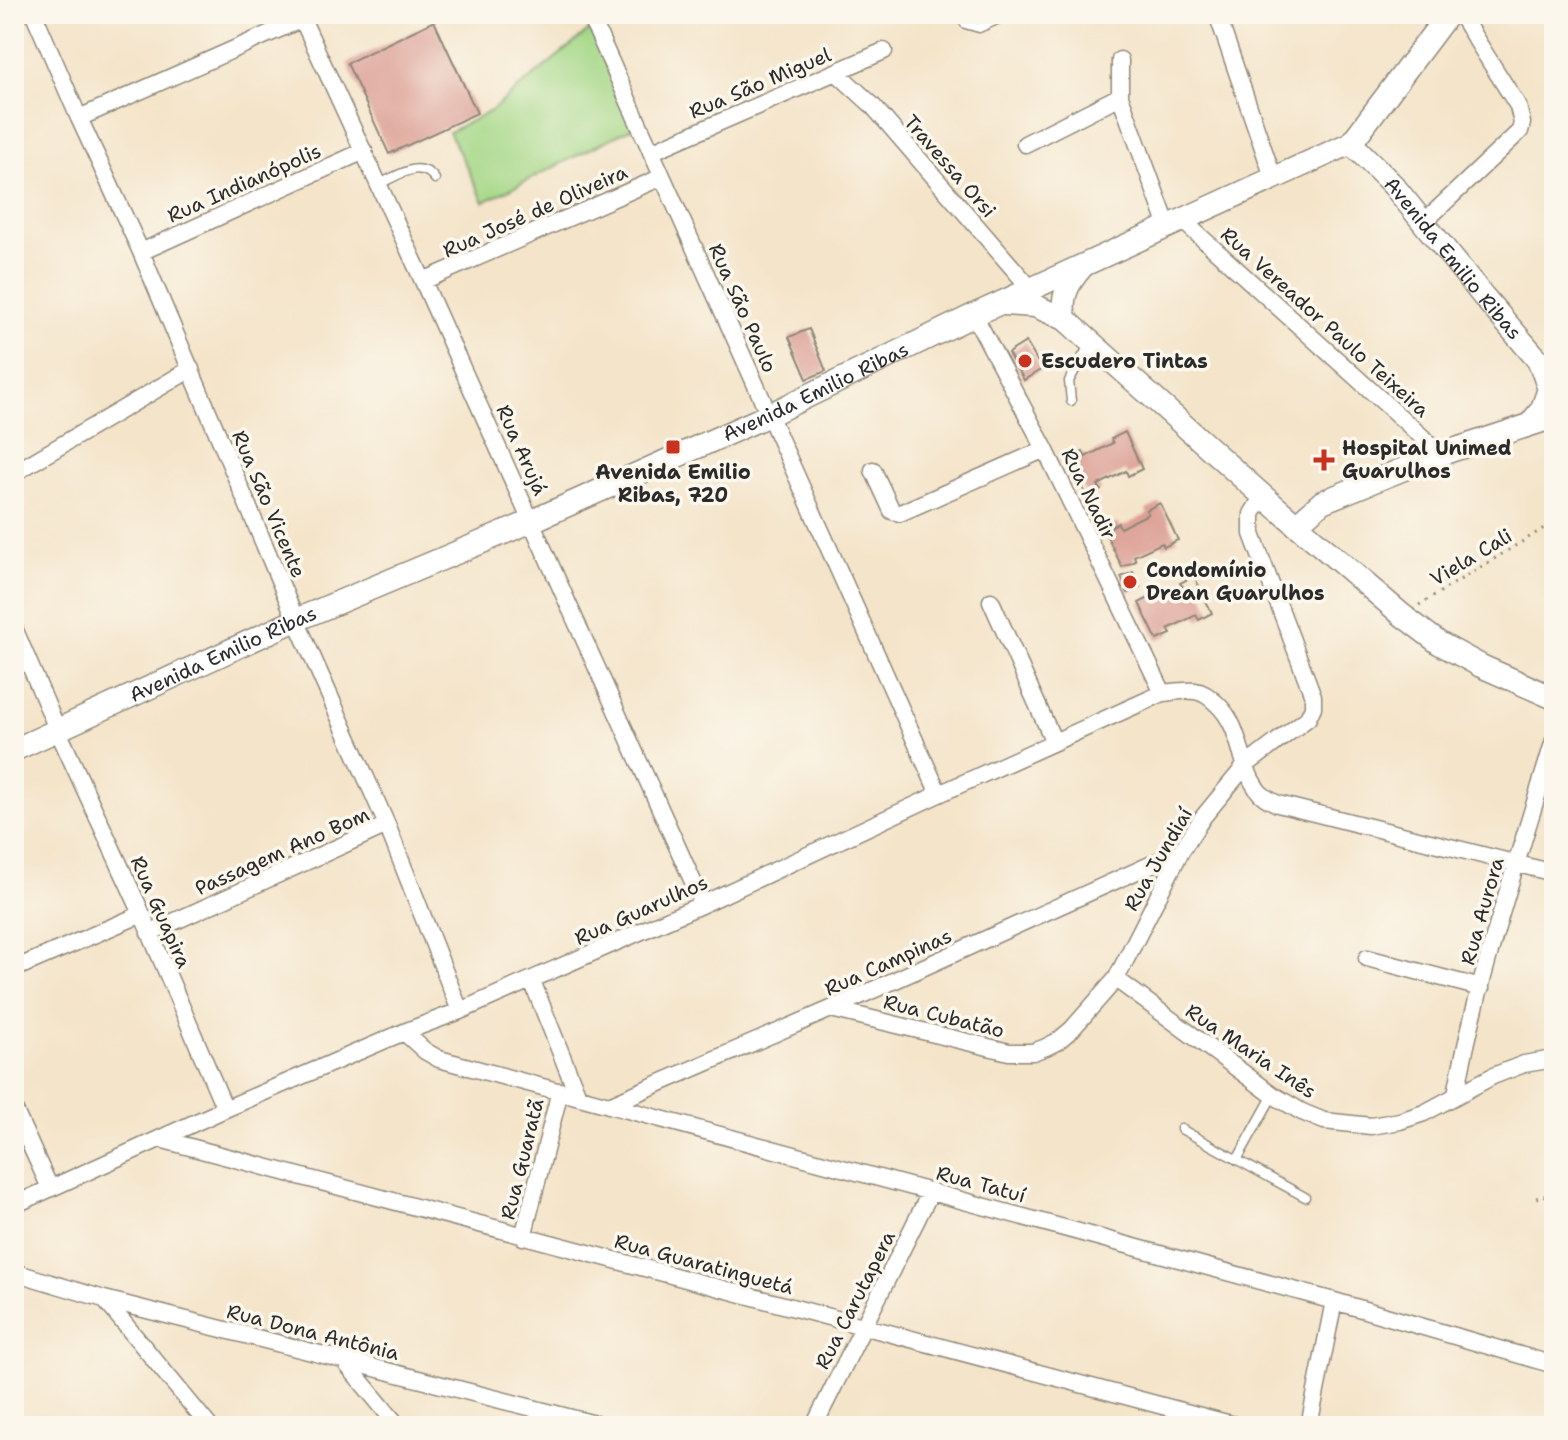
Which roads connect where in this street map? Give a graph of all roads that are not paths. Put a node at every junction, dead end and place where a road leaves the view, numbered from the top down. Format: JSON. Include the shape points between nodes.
{"nodes":[{"id":1,"x":34,"y":14,"type":"edge"},
{"id":2,"x":588,"y":14,"type":"edge"},
{"id":3,"x":959,"y":14,"type":"edge"},
{"id":4,"x":1217,"y":14,"type":"edge"},
{"id":5,"x":1448,"y":14,"type":"edge"},
{"id":6,"x":1460,"y":14,"type":"edge"},
{"id":7,"x":1003,"y":15,"type":"edge"},
{"id":8,"x":301,"y":16,"type":"edge"},
{"id":9,"x":884,"y":51,"type":"dead end"},
{"id":10,"x":1120,"y":60,"type":"dead end"},
{"id":11,"x":836,"y":72,"type":"junction"},
{"id":12,"x":1120,"y":96,"type":"junction"},
{"id":13,"x":79,"y":118,"type":"junction"},
{"id":14,"x":1351,"y":143,"type":"junction"},
{"id":15,"x":1025,"y":144,"type":"dead end"},
{"id":16,"x":364,"y":151,"type":"junction"},
{"id":17,"x":651,"y":152,"type":"junction"},
{"id":18,"x":662,"y":177,"type":"junction"},
{"id":19,"x":435,"y":179,"type":"dead end"},
{"id":20,"x":1274,"y":180,"type":"junction"},
{"id":21,"x":379,"y":184,"type":"junction"},
{"id":22,"x":1175,"y":223,"type":"junction"},
{"id":23,"x":1423,"y":223,"type":"junction"},
{"id":24,"x":141,"y":252,"type":"junction"},
{"id":25,"x":1084,"y":265,"type":"junction"},
{"id":26,"x":423,"y":281,"type":"junction"},
{"id":27,"x":1031,"y":289,"type":"junction"},
{"id":28,"x":999,"y":304,"type":"junction"},
{"id":29,"x":974,"y":315,"type":"junction"},
{"id":30,"x":1065,"y":319,"type":"junction"},
{"id":31,"x":1091,"y":342,"type":"junction"},
{"id":32,"x":1546,"y":366,"type":"edge"},
{"id":33,"x":191,"y":369,"type":"junction"},
{"id":34,"x":1071,"y":401,"type":"dead end"},
{"id":35,"x":769,"y":415,"type":"junction"},
{"id":36,"x":1554,"y":417,"type":"edge"},
{"id":37,"x":1530,"y":424,"type":"junction"},
{"id":38,"x":1045,"y":449,"type":"junction"},
{"id":39,"x":1441,"y":454,"type":"junction"},
{"id":40,"x":873,"y":470,"type":"dead end"},
{"id":41,"x":14,"y":473,"type":"edge"},
{"id":42,"x":1263,"y":496,"type":"junction"},
{"id":43,"x":532,"y":521,"type":"junction"},
{"id":44,"x":1296,"y":525,"type":"junction"},
{"id":45,"x":991,"y":601,"type":"dead end"},
{"id":46,"x":296,"y":620,"type":"junction"},
{"id":47,"x":14,"y":628,"type":"edge"},
{"id":48,"x":1163,"y":693,"type":"junction"},
{"id":49,"x":1554,"y":698,"type":"edge"},
{"id":50,"x":58,"y":731,"type":"junction"},
{"id":51,"x":1554,"y":740,"type":"edge"},
{"id":52,"x":1054,"y":742,"type":"junction"},
{"id":53,"x":14,"y":750,"type":"edge"},
{"id":54,"x":1245,"y":766,"type":"junction"},
{"id":55,"x":939,"y":794,"type":"junction"},
{"id":56,"x":387,"y":825,"type":"junction"},
{"id":57,"x":1181,"y":851,"type":"junction"},
{"id":58,"x":1517,"y":862,"type":"junction"},
{"id":59,"x":1554,"y":873,"type":"edge"},
{"id":60,"x":703,"y":904,"type":"junction"},
{"id":61,"x":142,"y":914,"type":"junction"},
{"id":62,"x":149,"y":933,"type":"junction"},
{"id":63,"x":1367,"y":958,"type":"dead end"},
{"id":64,"x":14,"y":969,"type":"edge"},
{"id":65,"x":1116,"y":979,"type":"junction"},
{"id":66,"x":532,"y":981,"type":"junction"},
{"id":67,"x":1481,"y":988,"type":"junction"},
{"id":68,"x":831,"y":1009,"type":"junction"},
{"id":69,"x":460,"y":1011,"type":"junction"},
{"id":70,"x":404,"y":1032,"type":"junction"},
{"id":71,"x":1554,"y":1059,"type":"edge"},
{"id":72,"x":560,"y":1091,"type":"junction"},
{"id":73,"x":1456,"y":1094,"type":"junction"},
{"id":74,"x":1273,"y":1095,"type":"junction"},
{"id":75,"x":578,"y":1096,"type":"junction"},
{"id":76,"x":609,"y":1105,"type":"junction"},
{"id":77,"x":14,"y":1109,"type":"edge"},
{"id":78,"x":225,"y":1109,"type":"junction"},
{"id":79,"x":1181,"y":1129,"type":"dead end"},
{"id":80,"x":160,"y":1139,"type":"junction"},
{"id":81,"x":1237,"y":1160,"type":"junction"},
{"id":82,"x":50,"y":1188,"type":"junction"},
{"id":83,"x":931,"y":1191,"type":"junction"},
{"id":84,"x":1305,"y":1197,"type":"dead end"},
{"id":85,"x":14,"y":1205,"type":"edge"},
{"id":86,"x":523,"y":1237,"type":"junction"},
{"id":87,"x":14,"y":1272,"type":"edge"},
{"id":88,"x":104,"y":1299,"type":"junction"},
{"id":89,"x":1334,"y":1301,"type":"junction"},
{"id":90,"x":865,"y":1327,"type":"junction"},
{"id":91,"x":344,"y":1361,"type":"junction"},
{"id":92,"x":1554,"y":1365,"type":"edge"},
{"id":93,"x":209,"y":1426,"type":"edge"},
{"id":94,"x":398,"y":1426,"type":"edge"},
{"id":95,"x":603,"y":1426,"type":"edge"},
{"id":96,"x":814,"y":1426,"type":"edge"},
{"id":97,"x":1238,"y":1426,"type":"edge"},
{"id":98,"x":1309,"y":1426,"type":"edge"}],
"edges":[{"from":1,"to":13,"type":"street","name":"Rua São Vicente"},
{"from":2,"to":17,"type":"street","name":"Rua São Paulo"},
{"from":3,"to":7,"type":"lane","via":[[965,24],[979,28]]},
{"from":4,"to":20,"type":"street"},
{"from":5,"to":14,"type":"main road"},
{"from":6,"to":23,"type":"street","via":[[1518,106],[1522,123],[1520,131]]},
{"from":8,"to":13,"type":"street"},
{"from":8,"to":16,"type":"street","name":"Rua Arujá"},
{"from":9,"to":11,"type":"street","name":"Rua São Miguel"},
{"from":10,"to":12,"type":"street"},
{"from":11,"to":17,"type":"street","name":"Rua São Miguel"},
{"from":11,"to":27,"type":"street","name":"Travessa Orsi","via":[[872,105]]},
{"from":12,"to":15,"type":"street"},
{"from":12,"to":22,"type":"street"},
{"from":13,"to":24,"type":"street","name":"Rua São Vicente"},
{"from":14,"to":20,"type":"main road","name":"Avenida Emilio Ribas"},
{"from":14,"to":23,"type":"main road","name":"Avenida Emilio Ribas"},
{"from":16,"to":21,"type":"street","name":"Rua Arujá"},
{"from":16,"to":24,"type":"street","name":"Rua Indianópolis"},
{"from":17,"to":18,"type":"street","name":"Rua São Paulo"},
{"from":18,"to":26,"type":"street","name":"Rua José de Oliveira"},
{"from":18,"to":35,"type":"street","name":"Rua São Paulo"},
{"from":19,"to":21,"type":"lane","via":[[422,168]]},
{"from":20,"to":22,"type":"main road","name":"Avenida Emilio Ribas"},
{"from":21,"to":26,"type":"street","name":"Rua Arujá"},
{"from":22,"to":25,"type":"main road","name":"Avenida Emilio Ribas"},
{"from":22,"to":39,"type":"street","name":"Rua Vereador Paulo Teixeira"},
{"from":23,"to":32,"type":"main road","name":"Avenida Emilio Ribas"},
{"from":24,"to":33,"type":"street","name":"Rua São Vicente"},
{"from":25,"to":27,"type":"main road","name":"Avenida Emilio Ribas"},
{"from":25,"to":30,"type":"main road","via":[[1066,289]]},
{"from":26,"to":43,"type":"street","name":"Rua Arujá"},
{"from":27,"to":28,"type":"main road","name":"Avenida Emilio Ribas"},
{"from":28,"to":29,"type":"main road","name":"Avenida Emilio Ribas"},
{"from":28,"to":30,"type":"main road","via":[[1035,306]]},
{"from":29,"to":35,"type":"main road","name":"Avenida Emilio Ribas"},
{"from":29,"to":38,"type":"street","name":"Rua Nadir"},
{"from":30,"to":31,"type":"main road"},
{"from":31,"to":34,"type":"lane","via":[[1069,381]]},
{"from":31,"to":42,"type":"main road"},
{"from":32,"to":37,"type":"main road","name":"Avenida Emilio Ribas","via":[[1549,389]]},
{"from":33,"to":41,"type":"street"},
{"from":33,"to":46,"type":"street","name":"Rua São Vicente"},
{"from":35,"to":43,"type":"main road","name":"Avenida Emilio Ribas"},
{"from":35,"to":55,"type":"street","name":"Rua São Paulo"},
{"from":36,"to":37,"type":"main road"},
{"from":37,"to":39,"type":"main road"},
{"from":38,"to":40,"type":"street","via":[[900,513],[892,511]]},
{"from":38,"to":48,"type":"street","name":"Rua Nadir"},
{"from":39,"to":44,"type":"main road","via":[[1322,502]]},
{"from":42,"to":44,"type":"main road"},
{"from":42,"to":54,"type":"street","name":"Rua Jundiaí","via":[[1252,514],[1252,534],[1313,707],[1308,718]]},
{"from":43,"to":46,"type":"main road","name":"Avenida Emilio Ribas"},
{"from":43,"to":60,"type":"street","name":"Rua Arujá"},
{"from":44,"to":49,"type":"main road","via":[[1439,643]]},
{"from":45,"to":52,"type":"street"},
{"from":46,"to":50,"type":"main road","name":"Avenida Emilio Ribas"},
{"from":46,"to":56,"type":"street","name":"Rua São Vicente"},
{"from":47,"to":50,"type":"street","name":"Rua Guapira"},
{"from":48,"to":52,"type":"street","name":"Rua Guarulhos"},
{"from":48,"to":54,"type":"street","name":"Rua Guarulhos","via":[[1197,691],[1210,698],[1231,721]]},
{"from":50,"to":53,"type":"main road","name":"Avenida Emilio Ribas"},
{"from":50,"to":61,"type":"street","name":"Rua Guapira"},
{"from":51,"to":58,"type":"street","name":"Rua Aurora"},
{"from":52,"to":55,"type":"street","name":"Rua Guarulhos"},
{"from":54,"to":57,"type":"street","name":"Rua Jundiaí"},
{"from":54,"to":58,"type":"street","name":"Rua Guarulhos","via":[[1258,791],[1278,804]]},
{"from":55,"to":60,"type":"street","name":"Rua Guarulhos"},
{"from":56,"to":62,"type":"street","name":"Passagem Ano Bom"},
{"from":56,"to":69,"type":"street","name":"Rua São Vicente"},
{"from":57,"to":65,"type":"street","name":"Rua Jundiaí"},
{"from":57,"to":68,"type":"street","name":"Rua Campinas"},
{"from":58,"to":59,"type":"street","name":"Rua Guarulhos"},
{"from":58,"to":67,"type":"street","name":"Rua Aurora"},
{"from":60,"to":66,"type":"street","name":"Rua Guarulhos"},
{"from":61,"to":62,"type":"street","name":"Rua Guapira"},
{"from":61,"to":64,"type":"street"},
{"from":62,"to":78,"type":"street","name":"Rua Guapira"},
{"from":63,"to":67,"type":"street"},
{"from":65,"to":68,"type":"street","name":"Rua Cubatão","via":[[1072,1029],[1033,1052],[1009,1052]]},
{"from":65,"to":74,"type":"street","name":"Rua Maria Inês"},
{"from":66,"to":69,"type":"street","name":"Rua Guarulhos"},
{"from":66,"to":75,"type":"street"},
{"from":67,"to":73,"type":"street","name":"Rua Aurora"},
{"from":68,"to":76,"type":"street","name":"Rua Campinas"},
{"from":69,"to":70,"type":"street","name":"Rua Guarulhos"},
{"from":70,"to":72,"type":"street","name":"Rua Tatuí","via":[[439,1059]]},
{"from":70,"to":78,"type":"street","name":"Rua Guarulhos"},
{"from":71,"to":73,"type":"street","name":"Rua Maria Inês","via":[[1524,1064]]},
{"from":72,"to":75,"type":"street","name":"Rua Tatuí"},
{"from":72,"to":86,"type":"street","name":"Rua Guaratã"},
{"from":73,"to":74,"type":"street","name":"Rua Maria Inês","via":[[1424,1113],[1371,1126],[1324,1121]]},
{"from":74,"to":81,"type":"lane"},
{"from":75,"to":76,"type":"street","name":"Rua Tatuí"},
{"from":76,"to":83,"type":"street","name":"Rua Tatuí"},
{"from":77,"to":82,"type":"street"},
{"from":78,"to":80,"type":"street","name":"Rua Guarulhos"},
{"from":79,"to":81,"type":"lane"},
{"from":80,"to":82,"type":"street","name":"Rua Guarulhos"},
{"from":80,"to":86,"type":"street","name":"Rua Guaratinguetá"},
{"from":81,"to":84,"type":"lane"},
{"from":82,"to":85,"type":"street","name":"Rua Guarulhos"},
{"from":83,"to":89,"type":"street","name":"Rua Tatuí"},
{"from":83,"to":90,"type":"street","name":"Rua Carutapera"},
{"from":86,"to":90,"type":"street","name":"Rua Guaratinguetá"},
{"from":87,"to":88,"type":"street","name":"Rua Dona Antônia"},
{"from":88,"to":91,"type":"street","name":"Rua Dona Antônia"},
{"from":88,"to":93,"type":"street"},
{"from":89,"to":92,"type":"street","name":"Rua Tatuí"},
{"from":89,"to":98,"type":"street"},
{"from":90,"to":96,"type":"street","name":"Rua Carutapera"},
{"from":90,"to":97,"type":"street","name":"Rua Guaratinguetá"},
{"from":91,"to":94,"type":"street"},
{"from":91,"to":95,"type":"street","name":"Rua Dona Antônia"}]}
